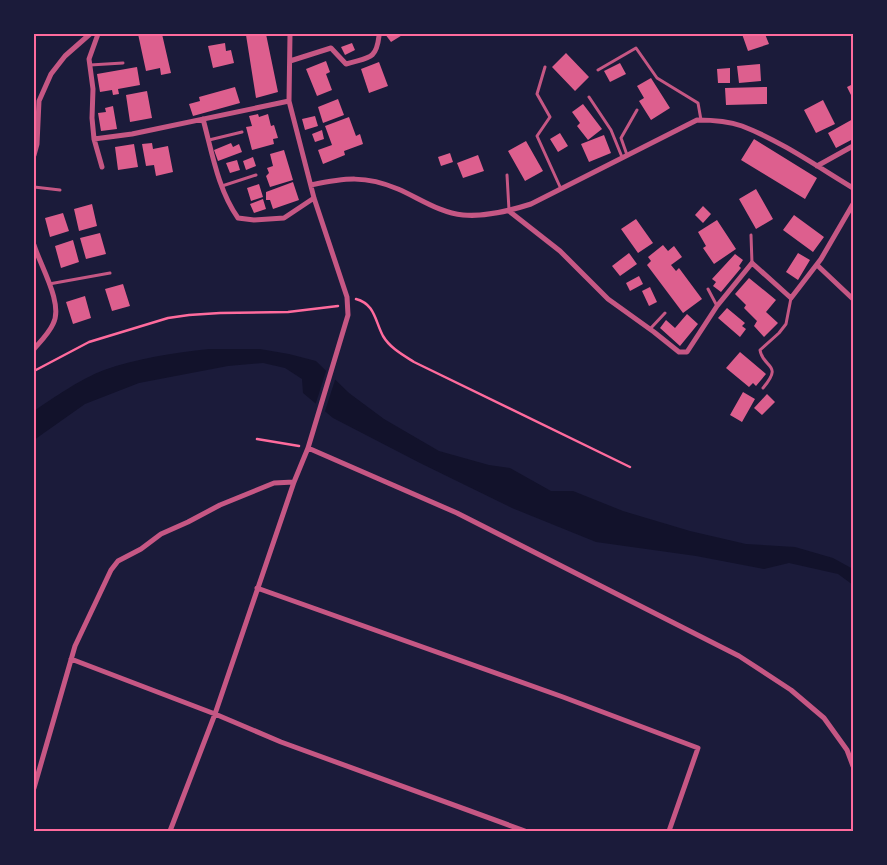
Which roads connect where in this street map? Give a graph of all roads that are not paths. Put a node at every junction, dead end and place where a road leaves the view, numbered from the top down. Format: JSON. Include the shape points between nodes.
{"nodes":[{"id":1,"x":90,"y":34,"type":"edge"},
{"id":2,"x":98,"y":34,"type":"edge"},
{"id":3,"x":290,"y":34,"type":"edge"},
{"id":4,"x":379,"y":36,"type":"dead end"},
{"id":5,"x":290,"y":61,"type":"junction"},
{"id":6,"x":123,"y":64,"type":"dead end"},
{"id":7,"x":90,"y":66,"type":"junction"},
{"id":8,"x":545,"y":67,"type":"dead end"},
{"id":9,"x":598,"y":70,"type":"dead end"},
{"id":10,"x":589,"y":97,"type":"dead end"},
{"id":11,"x":289,"y":101,"type":"junction"},
{"id":12,"x":36,"y":102,"type":"edge"},
{"id":13,"x":637,"y":110,"type":"dead end"},
{"id":14,"x":203,"y":119,"type":"junction"},
{"id":15,"x":701,"y":120,"type":"junction"},
{"id":16,"x":242,"y":132,"type":"dead end"},
{"id":17,"x":94,"y":139,"type":"junction"},
{"id":18,"x":208,"y":140,"type":"junction"},
{"id":19,"x":853,"y":146,"type":"edge"},
{"id":20,"x":34,"y":155,"type":"edge"},
{"id":21,"x":625,"y":157,"type":"junction"},
{"id":22,"x":817,"y":166,"type":"junction"},
{"id":23,"x":102,"y":167,"type":"dead end"},
{"id":24,"x":256,"y":174,"type":"dead end"},
{"id":25,"x":507,"y":175,"type":"dead end"},
{"id":26,"x":311,"y":184,"type":"junction"},
{"id":27,"x":222,"y":186,"type":"junction"},
{"id":28,"x":34,"y":187,"type":"edge"},
{"id":29,"x":853,"y":188,"type":"edge"},
{"id":30,"x":561,"y":189,"type":"junction"},
{"id":31,"x":60,"y":190,"type":"dead end"},
{"id":32,"x":314,"y":198,"type":"junction"},
{"id":33,"x":853,"y":204,"type":"edge"},
{"id":34,"x":509,"y":211,"type":"junction"},
{"id":35,"x":751,"y":235,"type":"dead end"},
{"id":36,"x":34,"y":245,"type":"edge"},
{"id":37,"x":752,"y":263,"type":"junction"},
{"id":38,"x":817,"y":265,"type":"junction"},
{"id":39,"x":110,"y":273,"type":"dead end"},
{"id":40,"x":49,"y":284,"type":"junction"},
{"id":41,"x":708,"y":289,"type":"dead end"},
{"id":42,"x":791,"y":298,"type":"junction"},
{"id":43,"x":853,"y":299,"type":"edge"},
{"id":44,"x":717,"y":306,"type":"junction"},
{"id":45,"x":665,"y":313,"type":"dead end"},
{"id":46,"x":650,"y":329,"type":"junction"},
{"id":47,"x":34,"y":349,"type":"edge"},
{"id":48,"x":763,"y":388,"type":"dead end"},
{"id":49,"x":308,"y":448,"type":"junction"},
{"id":50,"x":294,"y":482,"type":"junction"},
{"id":51,"x":258,"y":588,"type":"junction"},
{"id":52,"x":71,"y":659,"type":"junction"},
{"id":53,"x":215,"y":714,"type":"junction"},
{"id":54,"x":853,"y":766,"type":"edge"},
{"id":55,"x":34,"y":788,"type":"edge"},
{"id":56,"x":170,"y":831,"type":"edge"},
{"id":57,"x":525,"y":831,"type":"edge"},
{"id":58,"x":669,"y":831,"type":"edge"}],
"edges":[{"from":1,"to":12,"type":"street","via":[[65,56]]},
{"from":2,"to":7,"type":"street","via":[[89,59]]},
{"from":3,"to":5,"type":"street"},
{"from":4,"to":5,"type":"street","via":[[373,55],[346,64],[331,48]]},
{"from":5,"to":11,"type":"street"},
{"from":6,"to":7,"type":"lane"},
{"from":7,"to":17,"type":"street"},
{"from":8,"to":30,"type":"lane","via":[[536,94],[550,117],[537,136]]},
{"from":9,"to":15,"type":"lane","via":[[636,48],[657,78],[698,103]]},
{"from":10,"to":21,"type":"lane"},
{"from":11,"to":14,"type":"street"},
{"from":11,"to":26,"type":"street"},
{"from":12,"to":20,"type":"street","via":[[37,144]]},
{"from":13,"to":21,"type":"lane","via":[[620,138]]},
{"from":14,"to":17,"type":"street"},
{"from":14,"to":18,"type":"street"},
{"from":15,"to":21,"type":"street"},
{"from":15,"to":22,"type":"street","via":[[741,126]]},
{"from":16,"to":18,"type":"lane"},
{"from":17,"to":23,"type":"street"},
{"from":18,"to":27,"type":"street"},
{"from":19,"to":22,"type":"street"},
{"from":21,"to":30,"type":"street"},
{"from":22,"to":29,"type":"street"},
{"from":24,"to":27,"type":"lane"},
{"from":25,"to":34,"type":"lane"},
{"from":26,"to":32,"type":"street"},
{"from":26,"to":34,"type":"street","via":[[346,178],[376,181],[462,215]]},
{"from":27,"to":32,"type":"street","via":[[238,218],[284,218]]},
{"from":28,"to":31,"type":"lane"},
{"from":30,"to":34,"type":"street"},
{"from":32,"to":49,"type":"street","via":[[347,297],[348,315]]},
{"from":33,"to":38,"type":"street"},
{"from":34,"to":46,"type":"street","via":[[560,251],[608,299]]},
{"from":35,"to":37,"type":"lane"},
{"from":36,"to":40,"type":"street"},
{"from":37,"to":42,"type":"street"},
{"from":37,"to":44,"type":"street"},
{"from":38,"to":42,"type":"street"},
{"from":38,"to":43,"type":"street"},
{"from":39,"to":40,"type":"lane"},
{"from":40,"to":47,"type":"street","via":[[56,305],[54,322]]},
{"from":41,"to":44,"type":"lane"},
{"from":42,"to":48,"type":"lane","via":[[786,324],[760,350],[772,373],[772,378]]},
{"from":44,"to":46,"type":"street","via":[[687,352],[679,352]]},
{"from":45,"to":46,"type":"lane"},
{"from":49,"to":50,"type":"street"},
{"from":49,"to":54,"type":"street","via":[[457,513],[739,656],[792,690],[824,718],[847,750]]},
{"from":50,"to":51,"type":"street"},
{"from":50,"to":52,"type":"street","via":[[274,484],[220,505],[161,534],[118,561],[107,577]]},
{"from":51,"to":53,"type":"street"},
{"from":51,"to":58,"type":"street","via":[[698,748]]},
{"from":52,"to":53,"type":"street"},
{"from":52,"to":55,"type":"street"},
{"from":53,"to":56,"type":"street"},
{"from":53,"to":57,"type":"street","via":[[281,742]]}]}
